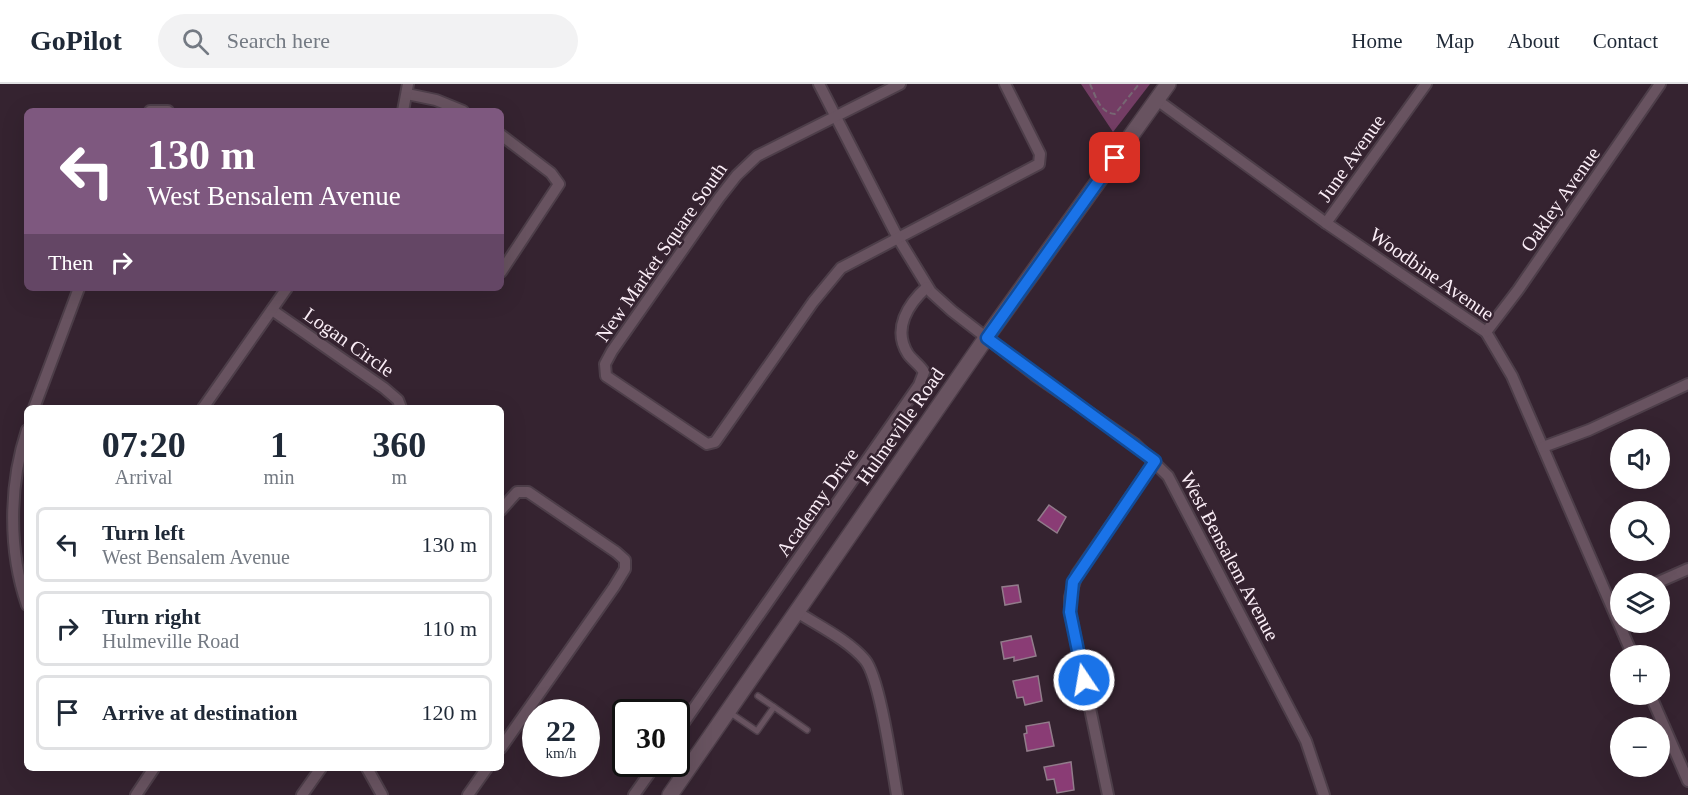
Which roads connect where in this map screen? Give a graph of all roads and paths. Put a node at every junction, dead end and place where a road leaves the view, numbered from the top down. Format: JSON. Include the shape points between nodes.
{"nodes":[{"id":1,"x":819,"y":84,"type":"edge"},
{"id":2,"x":900,"y":84,"type":"edge"},
{"id":3,"x":1005,"y":84,"type":"edge"},
{"id":4,"x":1090,"y":84,"type":"edge"},
{"id":5,"x":1139,"y":84,"type":"edge"},
{"id":6,"x":1168,"y":84,"type":"edge"},
{"id":7,"x":1425,"y":84,"type":"edge"},
{"id":8,"x":1660,"y":84,"type":"edge"},
{"id":9,"x":407,"y":89,"type":"edge"},
{"id":10,"x":1157,"y":100,"type":"junction"},
{"id":11,"x":404,"y":108,"type":"edge"},
{"id":12,"x":456,"y":108,"type":"edge"},
{"id":13,"x":836,"y":116,"type":"junction"},
{"id":14,"x":504,"y":137,"type":"edge"},
{"id":15,"x":1326,"y":223,"type":"junction"},
{"id":16,"x":898,"y":238,"type":"junction"},
{"id":17,"x":504,"y":268,"type":"edge"},
{"id":18,"x":927,"y":287,"type":"junction"},
{"id":19,"x":78,"y":291,"type":"edge"},
{"id":20,"x":285,"y":291,"type":"edge"},
{"id":21,"x":272,"y":310,"type":"junction"},
{"id":22,"x":1486,"y":332,"type":"junction"},
{"id":23,"x":987,"y":338,"type":"junction"},
{"id":24,"x":1688,"y":384,"type":"edge"},
{"id":25,"x":35,"y":405,"type":"edge"},
{"id":26,"x":205,"y":405,"type":"edge"},
{"id":27,"x":400,"y":405,"type":"edge"},
{"id":28,"x":24,"y":442,"type":"edge"},
{"id":29,"x":1543,"y":447,"type":"junction"},
{"id":30,"x":1155,"y":461,"type":"junction"},
{"id":31,"x":504,"y":507,"type":"edge"},
{"id":32,"x":1688,"y":569,"type":"edge"},
{"id":33,"x":1670,"y":577,"type":"edge"},
{"id":34,"x":1610,"y":589,"type":"edge"},
{"id":35,"x":24,"y":592,"type":"edge"},
{"id":36,"x":797,"y":612,"type":"junction"},
{"id":37,"x":758,"y":696,"type":"dead end"},
{"id":38,"x":1655,"y":705,"type":"edge"},
{"id":39,"x":774,"y":707,"type":"junction"},
{"id":40,"x":728,"y":711,"type":"junction"},
{"id":41,"x":690,"y":714,"type":"edge"},
{"id":42,"x":807,"y":730,"type":"dead end"},
{"id":43,"x":504,"y":744,"type":"edge"},
{"id":44,"x":150,"y":771,"type":"edge"},
{"id":45,"x":319,"y":771,"type":"edge"},
{"id":46,"x":369,"y":771,"type":"edge"},
{"id":47,"x":485,"y":771,"type":"edge"},
{"id":48,"x":1687,"y":775,"type":"edge"},
{"id":49,"x":647,"y":777,"type":"edge"},
{"id":50,"x":136,"y":795,"type":"edge"},
{"id":51,"x":302,"y":795,"type":"edge"},
{"id":52,"x":382,"y":795,"type":"edge"},
{"id":53,"x":468,"y":795,"type":"edge"},
{"id":54,"x":634,"y":795,"type":"edge"},
{"id":55,"x":670,"y":795,"type":"edge"},
{"id":56,"x":897,"y":795,"type":"edge"},
{"id":57,"x":1108,"y":795,"type":"edge"},
{"id":58,"x":1324,"y":795,"type":"edge"}],
"edges":[{"from":1,"to":13,"type":"street","name":"West Bensalem Avenue"},
{"from":2,"to":13,"type":"street"},
{"from":3,"to":16,"type":"street","via":[[1040,154],[1039,164]]},
{"from":4,"to":5,"type":"path","via":[[1100,106],[1112,115]]},
{"from":6,"to":10,"type":"main road","name":"Hulmeville Road"},
{"from":7,"to":15,"type":"street","name":"June Avenue"},
{"from":8,"to":22,"type":"street","name":"Oakley Avenue"},
{"from":9,"to":11,"type":"street"},
{"from":9,"to":12,"type":"street"},
{"from":10,"to":15,"type":"street","name":"Woodbine Avenue"},
{"from":10,"to":23,"type":"main road","name":"Hulmeville Road"},
{"from":13,"to":16,"type":"street","name":"West Bensalem Avenue"},
{"from":13,"to":16,"type":"street","name":"New Market Square South","via":[[757,156],[737,175],[612,351],[605,364],[606,376],[689,434],[711,444],[830,279],[852,261]]},
{"from":14,"to":17,"type":"street","via":[[551,172],[560,184]]},
{"from":15,"to":22,"type":"street","name":"Woodbine Avenue"},
{"from":16,"to":18,"type":"street","name":"West Bensalem Avenue"},
{"from":18,"to":23,"type":"street","name":"West Bensalem Avenue"},
{"from":18,"to":41,"type":"street","name":"Academy Drive","via":[[908,306],[902,331],[907,351],[924,372],[919,385]]},
{"from":19,"to":25,"type":"street"},
{"from":20,"to":21,"type":"street"},
{"from":21,"to":26,"type":"street"},
{"from":21,"to":27,"type":"street","name":"Logan Circle","via":[[384,388]]},
{"from":22,"to":29,"type":"street","name":"Woodbine Avenue","via":[[1504,360]]},
{"from":23,"to":30,"type":"street","name":"West Bensalem Avenue"},
{"from":23,"to":36,"type":"main road","name":"Hulmeville Road"},
{"from":24,"to":29,"type":"street"},
{"from":28,"to":35,"type":"street","via":[[14,509]]},
{"from":29,"to":34,"type":"street","name":"Woodbine Avenue"},
{"from":30,"to":57,"type":"street","via":[[1077,574],[1070,597]]},
{"from":30,"to":58,"type":"street","name":"West Bensalem Avenue","via":[[1178,492],[1306,741]]},
{"from":31,"to":43,"type":"street","via":[[517,492],[528,492],[616,552],[626,565]]},
{"from":32,"to":33,"type":"street"},
{"from":36,"to":40,"type":"main road","name":"Hulmeville Road"},
{"from":36,"to":56,"type":"street","via":[[852,648],[868,664],[880,704]]},
{"from":37,"to":39,"type":"lane"},
{"from":38,"to":48,"type":"street"},
{"from":39,"to":40,"type":"lane","via":[[757,731]]},
{"from":39,"to":42,"type":"lane"},
{"from":40,"to":55,"type":"main road","name":"Hulmeville Road"},
{"from":44,"to":50,"type":"street"},
{"from":45,"to":51,"type":"street"},
{"from":46,"to":52,"type":"street"},
{"from":47,"to":53,"type":"street"},
{"from":49,"to":54,"type":"street"}]}
